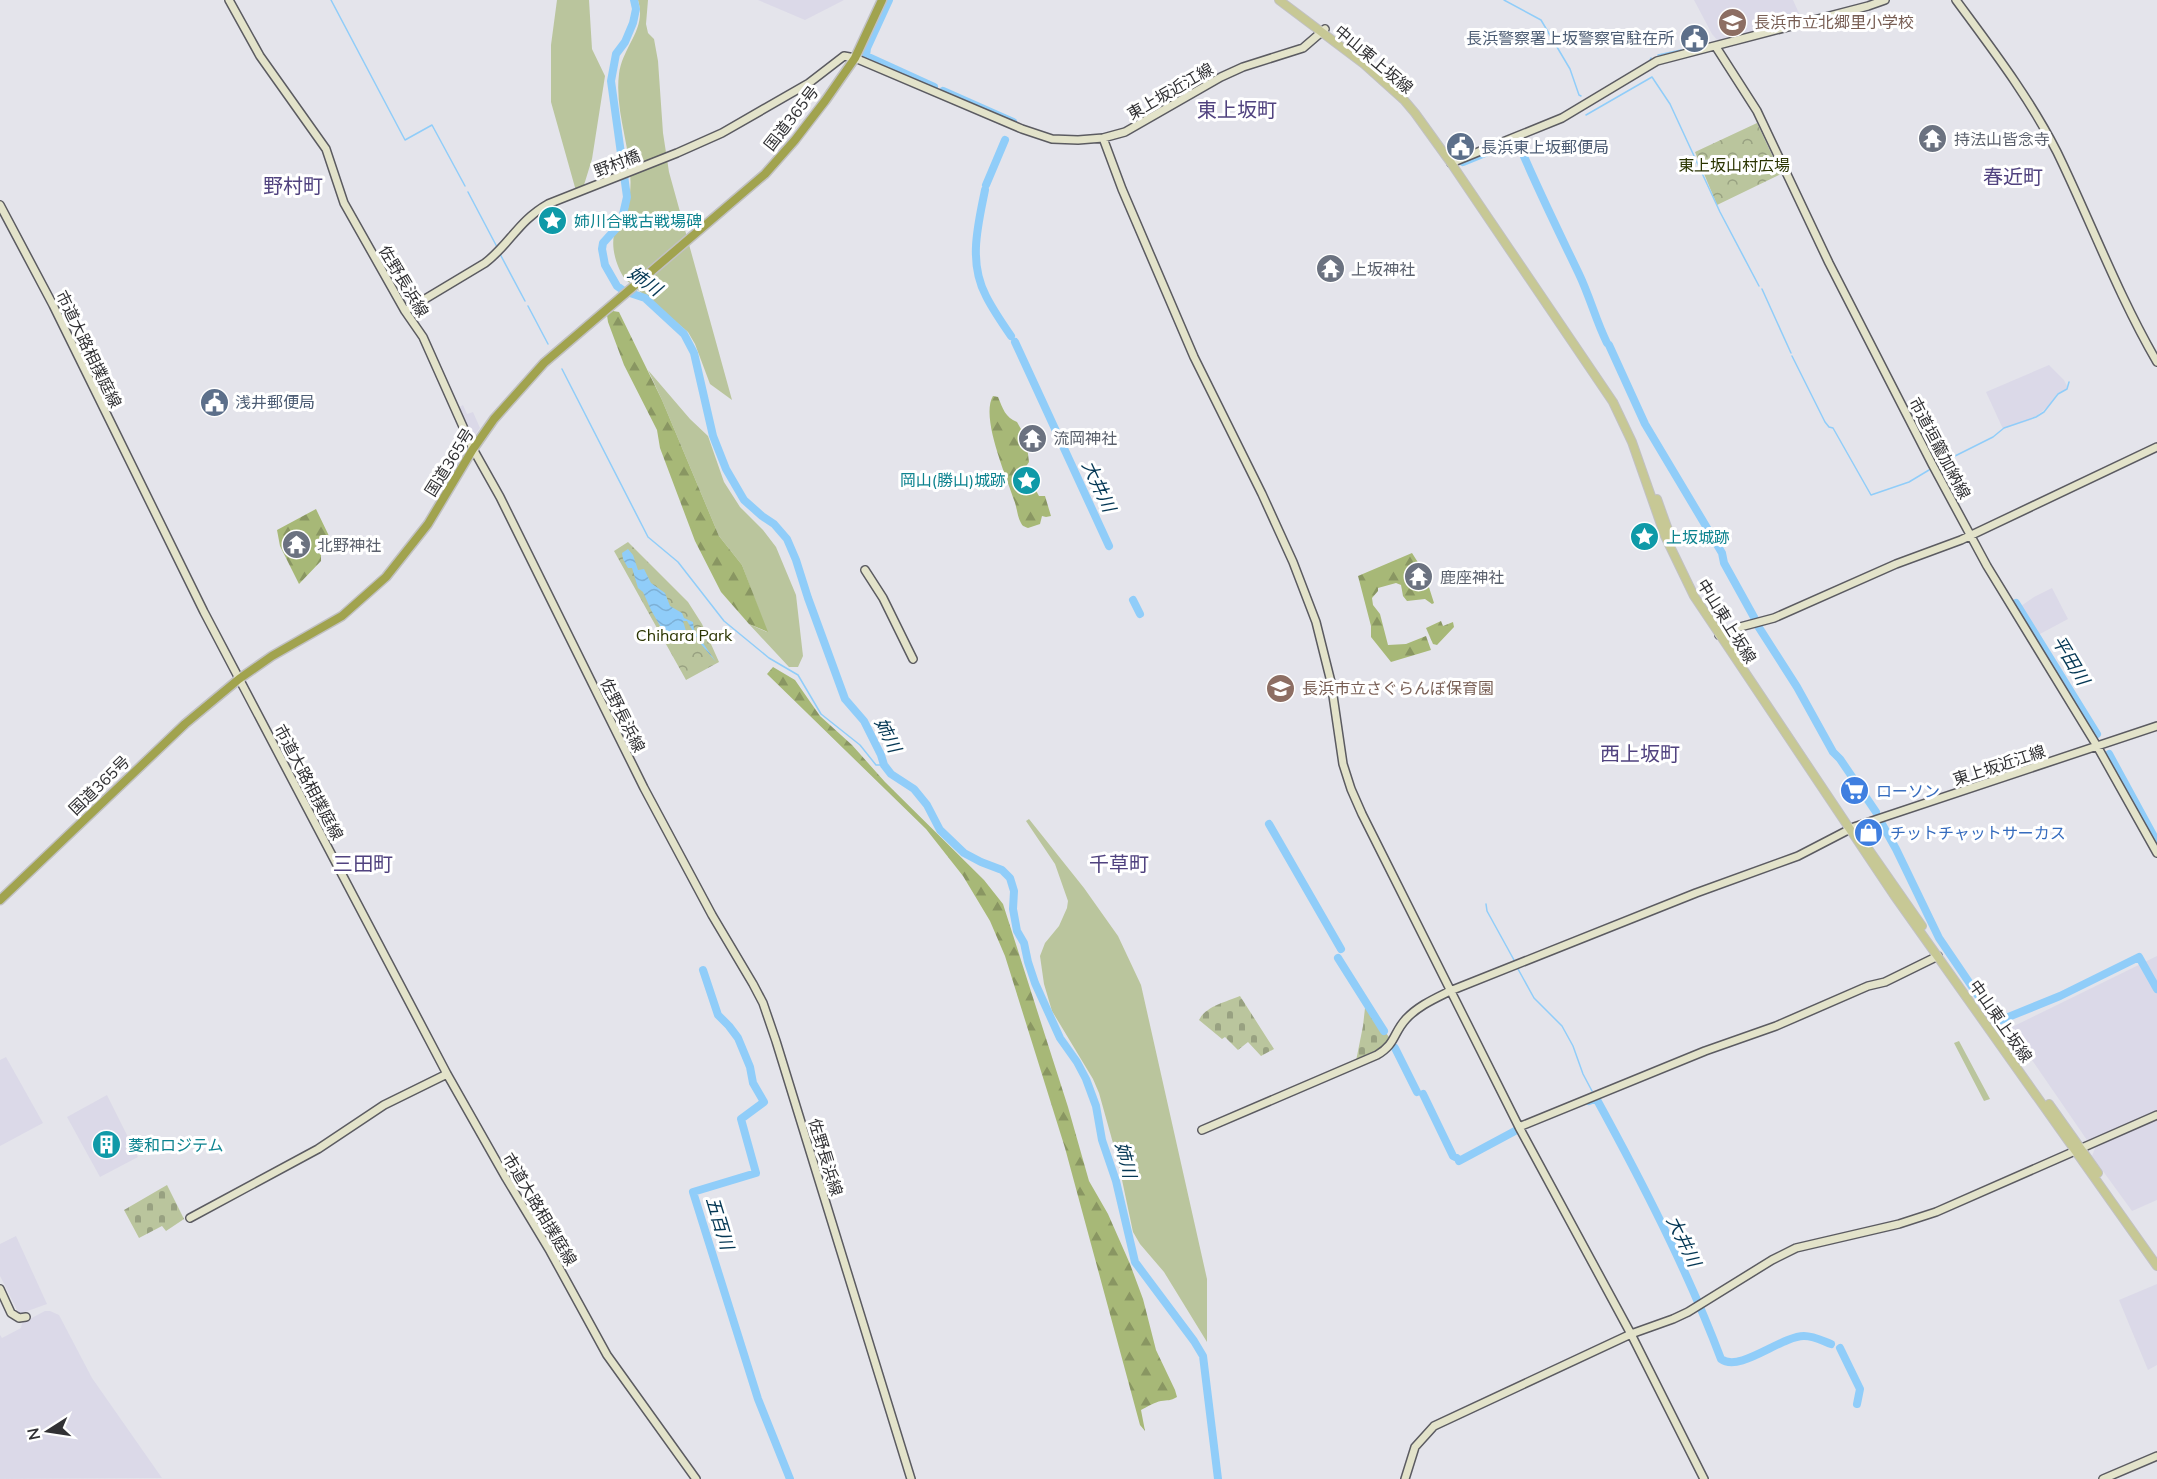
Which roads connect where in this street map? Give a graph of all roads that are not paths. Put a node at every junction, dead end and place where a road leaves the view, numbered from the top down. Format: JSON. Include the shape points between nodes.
{"nodes":[{"id":1,"x":229,"y":0,"type":"edge"},
{"id":2,"x":882,"y":0,"type":"edge"},
{"id":3,"x":1279,"y":0,"type":"edge"},
{"id":4,"x":1287,"y":0,"type":"edge"},
{"id":5,"x":1885,"y":0,"type":"edge"},
{"id":6,"x":1956,"y":0,"type":"edge"},
{"id":7,"x":1323,"y":31,"type":"junction"},
{"id":8,"x":1716,"y":47,"type":"junction"},
{"id":9,"x":855,"y":58,"type":"junction"},
{"id":10,"x":1103,"y":138,"type":"junction"},
{"id":11,"x":1454,"y":162,"type":"junction"},
{"id":12,"x":0,"y":205,"type":"edge"},
{"id":13,"x":405,"y":311,"type":"junction"},
{"id":14,"x":2157,"y":362,"type":"edge"},
{"id":15,"x":2157,"y":447,"type":"edge"},
{"id":16,"x":473,"y":450,"type":"junction"},
{"id":17,"x":1971,"y":536,"type":"junction"},
{"id":18,"x":865,"y":570,"type":"dead end"},
{"id":19,"x":1721,"y":634,"type":"junction"},
{"id":20,"x":913,"y":659,"type":"dead end"},
{"id":21,"x":239,"y":679,"type":"junction"},
{"id":22,"x":2157,"y":726,"type":"edge"},
{"id":23,"x":2097,"y":746,"type":"junction"},
{"id":24,"x":1852,"y":828,"type":"junction"},
{"id":25,"x":2157,"y":853,"type":"edge"},
{"id":26,"x":0,"y":900,"type":"edge"},
{"id":27,"x":1938,"y":956,"type":"junction"},
{"id":28,"x":1449,"y":991,"type":"junction"},
{"id":29,"x":447,"y":1074,"type":"junction"},
{"id":30,"x":2157,"y":1115,"type":"edge"},
{"id":31,"x":1519,"y":1126,"type":"junction"},
{"id":32,"x":1202,"y":1130,"type":"dead end"},
{"id":33,"x":2079,"y":1150,"type":"junction"},
{"id":34,"x":190,"y":1218,"type":"dead end"},
{"id":35,"x":2157,"y":1257,"type":"edge"},
{"id":36,"x":2157,"y":1266,"type":"edge"},
{"id":37,"x":0,"y":1289,"type":"edge"},
{"id":38,"x":26,"y":1317,"type":"dead end"},
{"id":39,"x":1631,"y":1334,"type":"junction"},
{"id":40,"x":2157,"y":1456,"type":"edge"},
{"id":41,"x":696,"y":1479,"type":"edge"},
{"id":42,"x":911,"y":1479,"type":"edge"},
{"id":43,"x":1405,"y":1479,"type":"edge"},
{"id":44,"x":1704,"y":1479,"type":"edge"},
{"id":45,"x":2103,"y":1479,"type":"edge"}],
"edges":[{"from":1,"to":13,"type":"street","name":"佐野長浜線","via":[[260,56],[326,149],[344,203]]},
{"from":2,"to":9,"type":"highway","name":"国道365号"},
{"from":3,"to":7,"type":"main road","name":"中山東上坂線"},
{"from":4,"to":7,"type":"main road","name":"中山東上坂線"},
{"from":5,"to":8,"type":"street"},
{"from":6,"to":14,"type":"street","via":[[2033,110],[2056,151]]},
{"from":7,"to":10,"type":"street","name":"東上坂近江線","via":[[1303,48],[1228,74],[1137,126]]},
{"from":7,"to":11,"type":"main road","name":"中山東上坂線","via":[[1404,100]]},
{"from":8,"to":11,"type":"street","via":[[1657,61],[1562,118]]},
{"from":8,"to":17,"type":"street","name":"市道垣籠加納線","via":[[1772,140],[1829,263]]},
{"from":9,"to":10,"type":"street","name":"東上坂近江線","via":[[1052,139]]},
{"from":9,"to":13,"type":"street","name":"野村橋","via":[[839,58],[809,83],[722,134],[532,213],[494,256]]},
{"from":9,"to":16,"type":"highway","name":"国道365号","via":[[765,174],[544,363],[494,419]]},
{"from":10,"to":28,"type":"street","via":[[1194,357],[1293,562],[1325,653],[1343,764],[1351,789]]},
{"from":11,"to":19,"type":"main road","name":"中山東上坂線","via":[[1613,402],[1632,442],[1665,536],[1694,596]]},
{"from":12,"to":21,"type":"street","name":"市道大路相撲庭線"},
{"from":13,"to":16,"type":"street","name":"佐野長浜線","via":[[423,337]]},
{"from":15,"to":17,"type":"street"},
{"from":16,"to":21,"type":"highway","name":"国道365号","via":[[428,524],[385,578],[342,616]]},
{"from":16,"to":42,"type":"street","name":"佐野長浜線","via":[[644,788],[763,1003]]},
{"from":17,"to":19,"type":"street","via":[[1774,618]]},
{"from":17,"to":23,"type":"street","name":"市道垣籠加納線"},
{"from":18,"to":20,"type":"street","via":[[883,597]]},
{"from":19,"to":24,"type":"main road","name":"中山東上坂線"},
{"from":21,"to":26,"type":"highway","name":"国道365号","via":[[185,724]]},
{"from":21,"to":29,"type":"street","name":"市道大路相撲庭線"},
{"from":22,"to":23,"type":"street","name":"東上坂近江線"},
{"from":23,"to":24,"type":"street","name":"東上坂近江線"},
{"from":23,"to":25,"type":"street","name":"市道垣籠加納線"},
{"from":24,"to":27,"type":"main road","name":"中山東上坂線"},
{"from":24,"to":28,"type":"street","name":"東上坂近江線","via":[[1798,856]]},
{"from":24,"to":33,"type":"main road","name":"中山東上坂線"},
{"from":27,"to":31,"type":"street","via":[[1885,982]]},
{"from":27,"to":33,"type":"main road","name":"中山東上坂線"},
{"from":28,"to":31,"type":"street"},
{"from":28,"to":32,"type":"street","name":"東上坂近江線","via":[[1415,1010],[1392,1043],[1377,1055]]},
{"from":29,"to":34,"type":"street","via":[[384,1105],[318,1149]]},
{"from":29,"to":41,"type":"street","name":"市道大路相撲庭線","via":[[607,1355]]},
{"from":30,"to":33,"type":"street"},
{"from":31,"to":39,"type":"street"},
{"from":33,"to":35,"type":"main road","name":"中山東上坂線"},
{"from":33,"to":36,"type":"main road","name":"中山東上坂線"},
{"from":33,"to":39,"type":"street","via":[[1936,1212],[1784,1253],[1700,1305]]},
{"from":37,"to":38,"type":"street","via":[[11,1312],[19,1318]]},
{"from":39,"to":43,"type":"street","via":[[1434,1426],[1415,1447]]},
{"from":39,"to":44,"type":"street"},
{"from":40,"to":45,"type":"street"}]}
